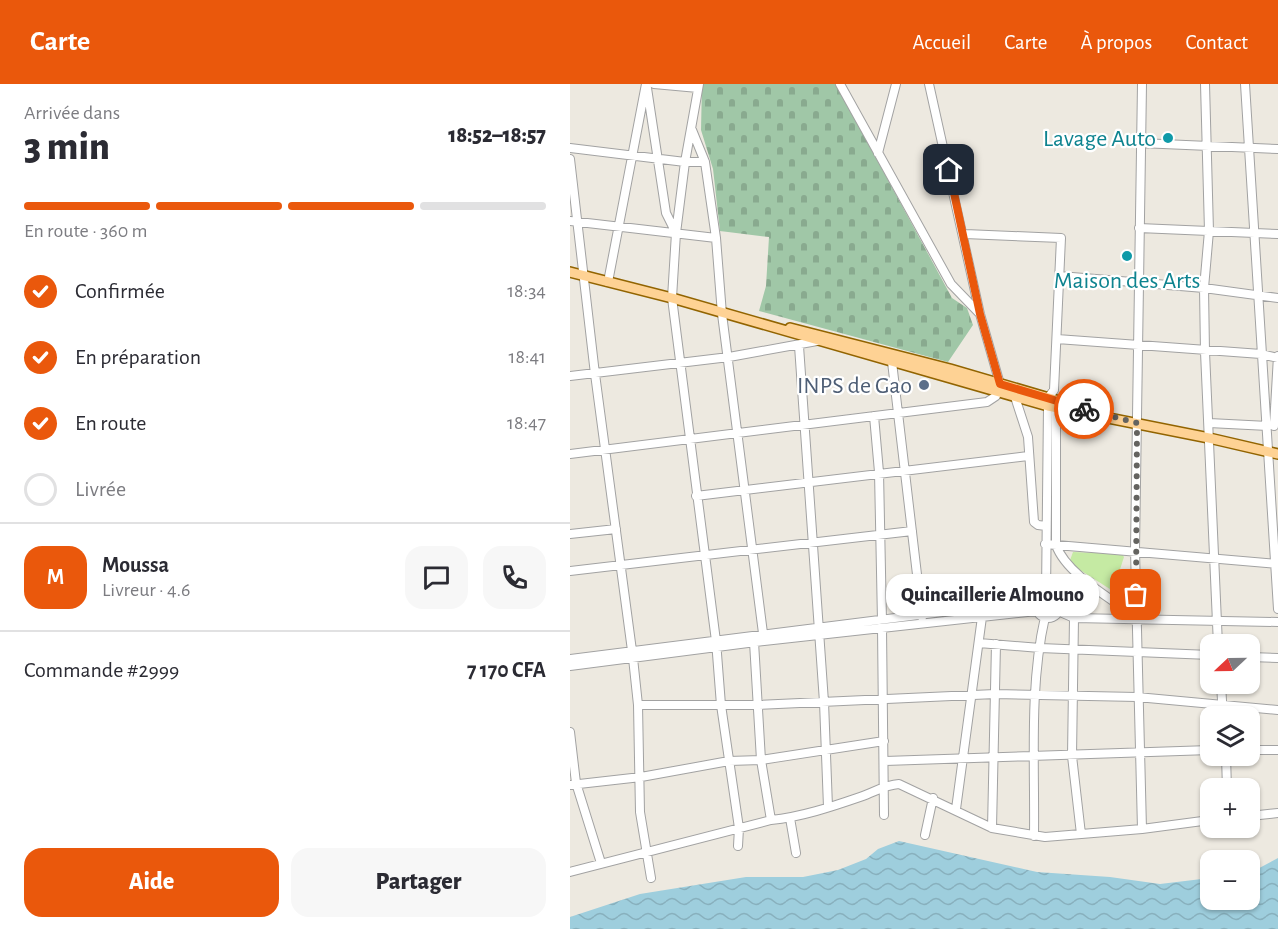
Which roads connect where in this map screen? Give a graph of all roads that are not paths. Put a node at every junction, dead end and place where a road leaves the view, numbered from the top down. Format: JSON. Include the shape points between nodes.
{"nodes":[{"id":1,"x":646,"y":84,"type":"edge"},
{"id":2,"x":654,"y":84,"type":"edge"},
{"id":3,"x":840,"y":84,"type":"edge"},
{"id":4,"x":896,"y":84,"type":"edge"},
{"id":5,"x":929,"y":84,"type":"edge"},
{"id":6,"x":1142,"y":84,"type":"edge"},
{"id":7,"x":1205,"y":84,"type":"edge"},
{"id":8,"x":1245,"y":84,"type":"edge"},
{"id":9,"x":699,"y":86,"type":"edge"},
{"id":10,"x":692,"y":128,"type":"junction"},
{"id":11,"x":1140,"y":143,"type":"junction"},
{"id":12,"x":1207,"y":146,"type":"junction"},
{"id":13,"x":570,"y":148,"type":"edge"},
{"id":14,"x":1249,"y":148,"type":"junction"},
{"id":15,"x":1278,"y":150,"type":"edge"},
{"id":16,"x":878,"y":153,"type":"junction"},
{"id":17,"x":631,"y":155,"type":"junction"},
{"id":18,"x":657,"y":158,"type":"junction"},
{"id":19,"x":570,"y":159,"type":"edge"},
{"id":20,"x":685,"y":162,"type":"junction"},
{"id":21,"x":705,"y":162,"type":"junction"},
{"id":22,"x":574,"y":222,"type":"edge"},
{"id":23,"x":618,"y":227,"type":"junction"},
{"id":24,"x":1139,"y":228,"type":"junction"},
{"id":25,"x":1209,"y":231,"type":"junction"},
{"id":26,"x":676,"y":233,"type":"junction"},
{"id":27,"x":1254,"y":233,"type":"junction"},
{"id":28,"x":965,"y":234,"type":"junction"},
{"id":29,"x":1278,"y":234,"type":"edge"},
{"id":30,"x":716,"y":238,"type":"junction"},
{"id":31,"x":570,"y":272,"type":"edge"},
{"id":32,"x":585,"y":276,"type":"junction"},
{"id":33,"x":1060,"y":276,"type":"junction"},
{"id":34,"x":608,"y":282,"type":"junction"},
{"id":35,"x":1137,"y":284,"type":"junction"},
{"id":36,"x":1204,"y":288,"type":"junction"},
{"id":37,"x":1258,"y":297,"type":"junction"},
{"id":38,"x":672,"y":298,"type":"junction"},
{"id":39,"x":1278,"y":298,"type":"edge"},
{"id":40,"x":722,"y":314,"type":"junction"},
{"id":41,"x":980,"y":314,"type":"junction"},
{"id":42,"x":1057,"y":339,"type":"junction"},
{"id":43,"x":817,"y":341,"type":"junction"},
{"id":44,"x":1137,"y":345,"type":"junction"},
{"id":45,"x":799,"y":346,"type":"junction"},
{"id":46,"x":1204,"y":352,"type":"junction"},
{"id":47,"x":1261,"y":354,"type":"junction"},
{"id":48,"x":729,"y":357,"type":"junction"},
{"id":49,"x":1278,"y":357,"type":"edge"},
{"id":50,"x":892,"y":362,"type":"junction"},
{"id":51,"x":680,"y":363,"type":"junction"},
{"id":52,"x":595,"y":374,"type":"junction"},
{"id":53,"x":570,"y":376,"type":"edge"},
{"id":54,"x":1000,"y":388,"type":"junction"},
{"id":55,"x":1015,"y":397,"type":"junction"},
{"id":56,"x":1053,"y":400,"type":"junction"},
{"id":57,"x":898,"y":413,"type":"junction"},
{"id":58,"x":874,"y":416,"type":"junction"},
{"id":59,"x":1137,"y":423,"type":"junction"},
{"id":60,"x":1209,"y":423,"type":"junction"},
{"id":61,"x":804,"y":425,"type":"junction"},
{"id":62,"x":1265,"y":426,"type":"junction"},
{"id":63,"x":1276,"y":427,"type":"edge"},
{"id":64,"x":738,"y":433,"type":"junction"},
{"id":65,"x":1209,"y":438,"type":"junction"},
{"id":66,"x":689,"y":439,"type":"junction"},
{"id":67,"x":605,"y":450,"type":"junction"},
{"id":68,"x":1267,"y":451,"type":"junction"},
{"id":69,"x":570,"y":454,"type":"edge"},
{"id":70,"x":1278,"y":454,"type":"edge"},
{"id":71,"x":1028,"y":456,"type":"junction"},
{"id":72,"x":905,"y":471,"type":"junction"},
{"id":73,"x":879,"y":472,"type":"junction"},
{"id":74,"x":808,"y":482,"type":"junction"},
{"id":75,"x":745,"y":490,"type":"junction"},
{"id":76,"x":696,"y":496,"type":"junction"},
{"id":77,"x":1046,"y":526,"type":"junction"},
{"id":78,"x":616,"y":530,"type":"junction"},
{"id":79,"x":912,"y":531,"type":"junction"},
{"id":80,"x":570,"y":534,"type":"edge"},
{"id":81,"x":880,"y":535,"type":"junction"},
{"id":82,"x":811,"y":541,"type":"junction"},
{"id":83,"x":1045,"y":544,"type":"junction"},
{"id":84,"x":1056,"y":545,"type":"junction"},
{"id":85,"x":752,"y":548,"type":"junction"},
{"id":86,"x":1135,"y":550,"type":"junction"},
{"id":87,"x":703,"y":554,"type":"junction"},
{"id":88,"x":1215,"y":557,"type":"junction"},
{"id":89,"x":1277,"y":564,"type":"edge"},
{"id":90,"x":620,"y":565,"type":"junction"},
{"id":91,"x":570,"y":571,"type":"edge"},
{"id":92,"x":1090,"y":582,"type":"junction"},
{"id":93,"x":1050,"y":595,"type":"junction"},
{"id":94,"x":1038,"y":600,"type":"junction"},
{"id":95,"x":1278,"y":609,"type":"edge"},
{"id":96,"x":1037,"y":611,"type":"junction"},
{"id":97,"x":1058,"y":611,"type":"junction"},
{"id":98,"x":922,"y":617,"type":"junction"},
{"id":99,"x":982,"y":617,"type":"junction"},
{"id":100,"x":1045,"y":617,"type":"junction"},
{"id":101,"x":1074,"y":618,"type":"junction"},
{"id":102,"x":1136,"y":618,"type":"junction"},
{"id":103,"x":1217,"y":620,"type":"junction"},
{"id":104,"x":1278,"y":622,"type":"edge"},
{"id":105,"x":882,"y":625,"type":"junction"},
{"id":106,"x":818,"y":633,"type":"junction"},
{"id":107,"x":1218,"y":634,"type":"edge"},
{"id":108,"x":764,"y":638,"type":"junction"},
{"id":109,"x":754,"y":642,"type":"junction"},
{"id":110,"x":979,"y":643,"type":"junction"},
{"id":111,"x":717,"y":644,"type":"junction"},
{"id":112,"x":996,"y":644,"type":"junction"},
{"id":113,"x":1040,"y":648,"type":"junction"},
{"id":114,"x":1072,"y":650,"type":"junction"},
{"id":115,"x":1138,"y":652,"type":"junction"},
{"id":116,"x":633,"y":654,"type":"junction"},
{"id":117,"x":1200,"y":655,"type":"edge"},
{"id":118,"x":1260,"y":657,"type":"edge"},
{"id":119,"x":1278,"y":658,"type":"edge"},
{"id":120,"x":570,"y":659,"type":"edge"},
{"id":121,"x":570,"y":666,"type":"edge"},
{"id":122,"x":995,"y":694,"type":"junction"},
{"id":123,"x":1221,"y":694,"type":"edge"},
{"id":124,"x":973,"y":695,"type":"junction"},
{"id":125,"x":1036,"y":696,"type":"junction"},
{"id":126,"x":1071,"y":696,"type":"junction"},
{"id":127,"x":1137,"y":697,"type":"junction"},
{"id":128,"x":884,"y":699,"type":"junction"},
{"id":129,"x":824,"y":702,"type":"junction"},
{"id":130,"x":638,"y":705,"type":"junction"},
{"id":131,"x":721,"y":705,"type":"junction"},
{"id":132,"x":759,"y":705,"type":"junction"},
{"id":133,"x":1222,"y":705,"type":"junction"},
{"id":134,"x":1278,"y":710,"type":"edge"},
{"id":135,"x":570,"y":732,"type":"edge"},
{"id":136,"x":885,"y":741,"type":"junction"},
{"id":137,"x":825,"y":750,"type":"junction"},
{"id":138,"x":1260,"y":750,"type":"edge"},
{"id":139,"x":1278,"y":750,"type":"edge"},
{"id":140,"x":1200,"y":751,"type":"edge"},
{"id":141,"x":1138,"y":754,"type":"junction"},
{"id":142,"x":1072,"y":756,"type":"junction"},
{"id":143,"x":1035,"y":758,"type":"junction"},
{"id":144,"x":964,"y":759,"type":"junction"},
{"id":145,"x":992,"y":759,"type":"junction"},
{"id":146,"x":761,"y":760,"type":"junction"},
{"id":147,"x":885,"y":760,"type":"junction"},
{"id":148,"x":729,"y":761,"type":"junction"},
{"id":149,"x":641,"y":777,"type":"junction"},
{"id":150,"x":573,"y":784,"type":"edge"},
{"id":151,"x":885,"y":785,"type":"junction"},
{"id":152,"x":933,"y":798,"type":"junction"},
{"id":153,"x":828,"y":807,"type":"junction"},
{"id":154,"x":956,"y":809,"type":"junction"},
{"id":155,"x":1278,"y":813,"type":"edge"},
{"id":156,"x":884,"y":815,"type":"dead end"},
{"id":157,"x":1260,"y":815,"type":"edge"},
{"id":158,"x":790,"y":818,"type":"junction"},
{"id":159,"x":771,"y":820,"type":"junction"},
{"id":160,"x":1200,"y":821,"type":"edge"},
{"id":161,"x":740,"y":828,"type":"junction"},
{"id":162,"x":992,"y":828,"type":"junction"},
{"id":163,"x":1142,"y":830,"type":"junction"},
{"id":164,"x":1081,"y":834,"type":"junction"},
{"id":165,"x":925,"y":835,"type":"dead end"},
{"id":166,"x":1034,"y":836,"type":"junction"},
{"id":167,"x":738,"y":846,"type":"dead end"},
{"id":168,"x":648,"y":852,"type":"junction"},
{"id":169,"x":796,"y":853,"type":"dead end"},
{"id":170,"x":601,"y":863,"type":"junction"},
{"id":171,"x":570,"y":872,"type":"edge"},
{"id":172,"x":651,"y":878,"type":"dead end"}],
"edges":[{"from":1,"to":17,"type":"street"},
{"from":1,"to":18,"type":"street"},
{"from":2,"to":9,"type":"street"},
{"from":3,"to":16,"type":"street"},
{"from":4,"to":16,"type":"street"},
{"from":5,"to":28,"type":"street"},
{"from":6,"to":11,"type":"street"},
{"from":7,"to":12,"type":"street"},
{"from":8,"to":14,"type":"street"},
{"from":9,"to":10,"type":"street"},
{"from":10,"to":20,"type":"street"},
{"from":10,"to":21,"type":"street"},
{"from":11,"to":12,"type":"street"},
{"from":11,"to":24,"type":"street"},
{"from":12,"to":14,"type":"street"},
{"from":12,"to":25,"type":"street"},
{"from":13,"to":17,"type":"street"},
{"from":14,"to":15,"type":"street"},
{"from":14,"to":27,"type":"street"},
{"from":16,"to":41,"type":"street","via":[[951,284]]},
{"from":17,"to":18,"type":"street"},
{"from":17,"to":23,"type":"street"},
{"from":18,"to":20,"type":"street"},
{"from":18,"to":26,"type":"street","via":[[666,213]]},
{"from":19,"to":22,"type":"street"},
{"from":20,"to":21,"type":"street"},
{"from":20,"to":26,"type":"street"},
{"from":21,"to":30,"type":"street"},
{"from":22,"to":23,"type":"street"},
{"from":22,"to":32,"type":"street"},
{"from":23,"to":26,"type":"street"},
{"from":23,"to":34,"type":"street"},
{"from":24,"to":25,"type":"street"},
{"from":24,"to":35,"type":"street"},
{"from":25,"to":27,"type":"street"},
{"from":25,"to":36,"type":"street"},
{"from":26,"to":30,"type":"street"},
{"from":26,"to":38,"type":"street"},
{"from":27,"to":29,"type":"street"},
{"from":27,"to":37,"type":"street"},
{"from":28,"to":33,"type":"street","via":[[1061,238]]},
{"from":28,"to":41,"type":"street"},
{"from":30,"to":40,"type":"street"},
{"from":31,"to":32,"type":"main road"},
{"from":32,"to":34,"type":"main road"},
{"from":32,"to":52,"type":"street"},
{"from":33,"to":35,"type":"street"},
{"from":33,"to":42,"type":"street"},
{"from":34,"to":38,"type":"main road"},
{"from":35,"to":36,"type":"street"},
{"from":35,"to":44,"type":"street"},
{"from":36,"to":37,"type":"street"},
{"from":36,"to":46,"type":"street"},
{"from":37,"to":39,"type":"street"},
{"from":37,"to":47,"type":"street"},
{"from":38,"to":40,"type":"main road"},
{"from":38,"to":51,"type":"street"},
{"from":40,"to":43,"type":"main road"},
{"from":40,"to":48,"type":"street"},
{"from":40,"to":54,"type":"main road","via":[[810,332]]},
{"from":41,"to":54,"type":"street"},
{"from":42,"to":44,"type":"street"},
{"from":42,"to":56,"type":"street"},
{"from":43,"to":45,"type":"street"},
{"from":43,"to":50,"type":"main road"},
{"from":44,"to":46,"type":"street"},
{"from":44,"to":59,"type":"street"},
{"from":45,"to":48,"type":"street"},
{"from":45,"to":61,"type":"street"},
{"from":46,"to":47,"type":"street"},
{"from":46,"to":60,"type":"street"},
{"from":47,"to":49,"type":"street"},
{"from":47,"to":62,"type":"street"},
{"from":48,"to":51,"type":"street"},
{"from":48,"to":64,"type":"street"},
{"from":49,"to":63,"type":"street"},
{"from":50,"to":54,"type":"main road"},
{"from":50,"to":57,"type":"street"},
{"from":51,"to":52,"type":"street"},
{"from":51,"to":66,"type":"street"},
{"from":52,"to":53,"type":"street"},
{"from":52,"to":67,"type":"street"},
{"from":54,"to":55,"type":"main road"},
{"from":54,"to":56,"type":"main road"},
{"from":54,"to":57,"type":"street","via":[[987,402]]},
{"from":55,"to":56,"type":"main road"},
{"from":55,"to":71,"type":"street","via":[[1025,426]]},
{"from":56,"to":59,"type":"main road"},
{"from":56,"to":77,"type":"street"},
{"from":56,"to":84,"type":"street"},
{"from":57,"to":58,"type":"street"},
{"from":57,"to":72,"type":"street"},
{"from":58,"to":61,"type":"street"},
{"from":58,"to":73,"type":"street"},
{"from":59,"to":65,"type":"main road"},
{"from":59,"to":86,"type":"street"},
{"from":60,"to":62,"type":"street"},
{"from":60,"to":65,"type":"street"},
{"from":61,"to":64,"type":"street"},
{"from":61,"to":74,"type":"street"},
{"from":62,"to":63,"type":"street"},
{"from":62,"to":68,"type":"street"},
{"from":64,"to":66,"type":"street"},
{"from":64,"to":75,"type":"street"},
{"from":65,"to":68,"type":"main road"},
{"from":65,"to":88,"type":"street"},
{"from":66,"to":67,"type":"street"},
{"from":66,"to":76,"type":"street"},
{"from":67,"to":69,"type":"street"},
{"from":67,"to":78,"type":"street"},
{"from":68,"to":70,"type":"main road"},
{"from":68,"to":89,"type":"street"},
{"from":71,"to":72,"type":"street"},
{"from":71,"to":77,"type":"street","via":[[1034,522]]},
{"from":72,"to":73,"type":"street"},
{"from":72,"to":79,"type":"street"},
{"from":73,"to":74,"type":"street"},
{"from":73,"to":81,"type":"street"},
{"from":74,"to":75,"type":"street"},
{"from":74,"to":82,"type":"street"},
{"from":75,"to":76,"type":"street"},
{"from":75,"to":85,"type":"street"},
{"from":76,"to":87,"type":"street"},
{"from":77,"to":83,"type":"street"},
{"from":78,"to":80,"type":"street"},
{"from":78,"to":90,"type":"street"},
{"from":79,"to":81,"type":"street"},
{"from":79,"to":98,"type":"street"},
{"from":81,"to":82,"type":"street"},
{"from":81,"to":105,"type":"street"},
{"from":82,"to":85,"type":"street"},
{"from":82,"to":106,"type":"street"},
{"from":83,"to":84,"type":"street"},
{"from":83,"to":93,"type":"street"},
{"from":84,"to":86,"type":"street"},
{"from":84,"to":92,"type":"street","via":[[1064,561]]},
{"from":85,"to":87,"type":"street"},
{"from":85,"to":108,"type":"street"},
{"from":86,"to":88,"type":"street"},
{"from":86,"to":102,"type":"street"},
{"from":87,"to":90,"type":"street"},
{"from":87,"to":111,"type":"street"},
{"from":88,"to":89,"type":"street"},
{"from":88,"to":103,"type":"street"},
{"from":89,"to":95,"type":"street"},
{"from":90,"to":91,"type":"street"},
{"from":90,"to":116,"type":"street"},
{"from":92,"to":93,"type":"street"},
{"from":92,"to":102,"type":"street"},
{"from":93,"to":94,"type":"street"},
{"from":93,"to":97,"type":"street","via":[[1059,603]]},
{"from":94,"to":96,"type":"street"},
{"from":94,"to":98,"type":"street"},
{"from":96,"to":99,"type":"street"},
{"from":96,"to":100,"type":"street"},
{"from":97,"to":100,"type":"street"},
{"from":97,"to":101,"type":"street"},
{"from":98,"to":105,"type":"street"},
{"from":99,"to":105,"type":"street"},
{"from":99,"to":110,"type":"street"},
{"from":100,"to":113,"type":"street"},
{"from":101,"to":102,"type":"street"},
{"from":101,"to":114,"type":"street"},
{"from":102,"to":103,"type":"street"},
{"from":102,"to":115,"type":"street"},
{"from":103,"to":104,"type":"street"},
{"from":103,"to":107,"type":"street"},
{"from":105,"to":106,"type":"street"},
{"from":105,"to":128,"type":"street"},
{"from":106,"to":108,"type":"street"},
{"from":106,"to":129,"type":"street"},
{"from":108,"to":109,"type":"street"},
{"from":108,"to":111,"type":"street"},
{"from":109,"to":111,"type":"street"},
{"from":109,"to":132,"type":"street"},
{"from":110,"to":112,"type":"street"},
{"from":110,"to":124,"type":"street"},
{"from":111,"to":116,"type":"street"},
{"from":111,"to":131,"type":"street"},
{"from":112,"to":113,"type":"street"},
{"from":112,"to":122,"type":"street"},
{"from":113,"to":114,"type":"street"},
{"from":113,"to":125,"type":"street"},
{"from":114,"to":115,"type":"street"},
{"from":114,"to":126,"type":"street"},
{"from":115,"to":117,"type":"street"},
{"from":115,"to":127,"type":"street"},
{"from":116,"to":120,"type":"street"},
{"from":116,"to":121,"type":"street"},
{"from":116,"to":130,"type":"street"},
{"from":118,"to":119,"type":"street"},
{"from":122,"to":124,"type":"street"},
{"from":122,"to":125,"type":"street"},
{"from":122,"to":145,"type":"street"},
{"from":123,"to":133,"type":"street"},
{"from":124,"to":128,"type":"street"},
{"from":124,"to":144,"type":"street"},
{"from":125,"to":126,"type":"street"},
{"from":125,"to":143,"type":"street"},
{"from":126,"to":127,"type":"street"},
{"from":126,"to":142,"type":"street"},
{"from":127,"to":133,"type":"street"},
{"from":127,"to":141,"type":"street"},
{"from":128,"to":129,"type":"street"},
{"from":128,"to":136,"type":"street"},
{"from":129,"to":132,"type":"street"},
{"from":129,"to":137,"type":"street"},
{"from":130,"to":131,"type":"street"},
{"from":130,"to":149,"type":"street"},
{"from":131,"to":132,"type":"street"},
{"from":131,"to":148,"type":"street"},
{"from":132,"to":146,"type":"street"},
{"from":133,"to":134,"type":"street"},
{"from":135,"to":150,"type":"street"},
{"from":136,"to":137,"type":"street"},
{"from":136,"to":147,"type":"street"},
{"from":137,"to":146,"type":"street"},
{"from":137,"to":153,"type":"street"},
{"from":138,"to":139,"type":"street"},
{"from":140,"to":141,"type":"street"},
{"from":141,"to":142,"type":"street"},
{"from":141,"to":163,"type":"street"},
{"from":142,"to":143,"type":"street"},
{"from":142,"to":164,"type":"street"},
{"from":143,"to":145,"type":"street"},
{"from":143,"to":166,"type":"street"},
{"from":144,"to":145,"type":"street"},
{"from":144,"to":147,"type":"street"},
{"from":144,"to":154,"type":"street"},
{"from":145,"to":162,"type":"street"},
{"from":146,"to":148,"type":"street"},
{"from":146,"to":159,"type":"street"},
{"from":147,"to":151,"type":"street"},
{"from":148,"to":149,"type":"street"},
{"from":148,"to":161,"type":"street"},
{"from":149,"to":150,"type":"street"},
{"from":149,"to":168,"type":"street","via":[[640,812]]},
{"from":150,"to":170,"type":"street"},
{"from":151,"to":152,"type":"street","via":[[899,784]]},
{"from":151,"to":153,"type":"street"},
{"from":151,"to":156,"type":"street"},
{"from":152,"to":154,"type":"street"},
{"from":152,"to":165,"type":"street"},
{"from":153,"to":158,"type":"street"},
{"from":154,"to":162,"type":"street"},
{"from":155,"to":157,"type":"street"},
{"from":158,"to":159,"type":"street"},
{"from":158,"to":169,"type":"street"},
{"from":159,"to":161,"type":"street"},
{"from":160,"to":163,"type":"street"},
{"from":161,"to":167,"type":"street"},
{"from":161,"to":168,"type":"street"},
{"from":162,"to":166,"type":"street"},
{"from":163,"to":164,"type":"street"},
{"from":164,"to":166,"type":"street"},
{"from":168,"to":170,"type":"street"},
{"from":168,"to":172,"type":"street"},
{"from":170,"to":171,"type":"street"}]}
